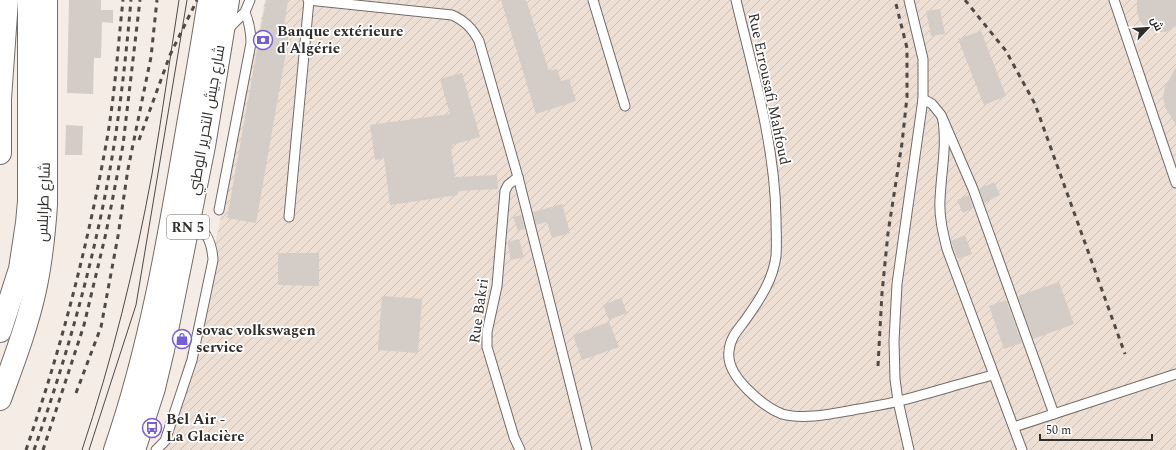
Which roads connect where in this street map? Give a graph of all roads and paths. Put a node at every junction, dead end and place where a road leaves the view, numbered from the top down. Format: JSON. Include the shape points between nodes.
{"nodes":[{"id":1,"x":7,"y":0,"type":"edge"},
{"id":2,"x":29,"y":0,"type":"edge"},
{"id":3,"x":46,"y":0,"type":"edge"},
{"id":4,"x":209,"y":0,"type":"edge"},
{"id":5,"x":250,"y":0,"type":"edge"},
{"id":6,"x":308,"y":0,"type":"edge"},
{"id":7,"x":593,"y":0,"type":"edge"},
{"id":8,"x":736,"y":0,"type":"edge"},
{"id":9,"x":909,"y":0,"type":"edge"},
{"id":10,"x":1114,"y":0,"type":"edge"},
{"id":11,"x":319,"y":1,"type":"edge"},
{"id":12,"x":236,"y":6,"type":"edge"},
{"id":13,"x":923,"y":99,"type":"junction"},
{"id":14,"x":625,"y":106,"type":"dead end"},
{"id":15,"x":943,"y":120,"type":"junction"},
{"id":16,"x":0,"y":153,"type":"edge"},
{"id":17,"x":518,"y":177,"type":"junction"},
{"id":18,"x":1176,"y":182,"type":"edge"},
{"id":19,"x":219,"y":210,"type":"dead end"},
{"id":20,"x":289,"y":217,"type":"dead end"},
{"id":21,"x":189,"y":219,"type":"junction"},
{"id":22,"x":0,"y":331,"type":"edge"},
{"id":23,"x":1176,"y":374,"type":"edge"},
{"id":24,"x":993,"y":375,"type":"junction"},
{"id":25,"x":0,"y":399,"type":"edge"},
{"id":26,"x":898,"y":401,"type":"junction"},
{"id":27,"x":1054,"y":414,"type":"junction"},
{"id":28,"x":1014,"y":427,"type":"junction"},
{"id":29,"x":116,"y":450,"type":"edge"},
{"id":30,"x":134,"y":450,"type":"edge"},
{"id":31,"x":156,"y":450,"type":"edge"},
{"id":32,"x":520,"y":450,"type":"edge"},
{"id":33,"x":587,"y":450,"type":"edge"},
{"id":34,"x":909,"y":450,"type":"edge"},
{"id":35,"x":1022,"y":450,"type":"edge"}],
"edges":[{"from":1,"to":16,"type":"main road","via":[[0,99]]},
{"from":2,"to":22,"type":"main road","via":[[29,201],[20,269]]},
{"from":3,"to":25,"type":"main road","name":"شارع طرابلس","via":[[44,234],[35,291]]},
{"from":4,"to":29,"type":"main road","name":"شارع جيش التحرير الوطني","number":"RN 5","via":[[162,270],[144,350]]},
{"from":5,"to":12,"type":"lane"},
{"from":6,"to":11,"type":"lane"},
{"from":6,"to":20,"type":"lane"},
{"from":7,"to":14,"type":"lane"},
{"from":8,"to":26,"type":"lane","name":"Rue Errousafi Mahfoud","via":[[766,125],[776,201],[776,256],[764,292],[733,336],[729,361],[735,375],[756,399],[782,414],[796,416],[834,413]]},
{"from":9,"to":13,"type":"lane","via":[[923,59]]},
{"from":10,"to":18,"type":"lane"},
{"from":11,"to":17,"type":"lane","via":[[447,15],[468,25],[479,41]]},
{"from":12,"to":19,"type":"lane","via":[[251,32],[251,43]]},
{"from":12,"to":21,"type":"main road","name":"شارع جيش التحرير الوطني","number":"RN 5","via":[[223,34]]},
{"from":13,"to":15,"type":"lane","via":[[935,107]]},
{"from":13,"to":26,"type":"lane","via":[[896,304],[894,361]]},
{"from":15,"to":24,"type":"lane","via":[[944,150],[940,199],[943,232]]},
{"from":15,"to":27,"type":"lane","via":[[973,189]]},
{"from":17,"to":32,"type":"lane","name":"Rue Bakri","via":[[505,191],[498,286],[486,339],[488,355]]},
{"from":17,"to":33,"type":"lane"},
{"from":21,"to":30,"type":"main road","name":"شارع جيش التحرير الوطني","number":"RN 5","via":[[161,358]]},
{"from":21,"to":31,"type":"lane","via":[[198,224],[210,240],[213,260],[192,360],[164,441]]},
{"from":23,"to":27,"type":"lane"},
{"from":24,"to":26,"type":"lane","name":"Rue Errousafi Mahfoud"},
{"from":24,"to":28,"type":"lane"},
{"from":26,"to":34,"type":"lane"},
{"from":27,"to":28,"type":"lane"},
{"from":28,"to":35,"type":"lane"}]}
